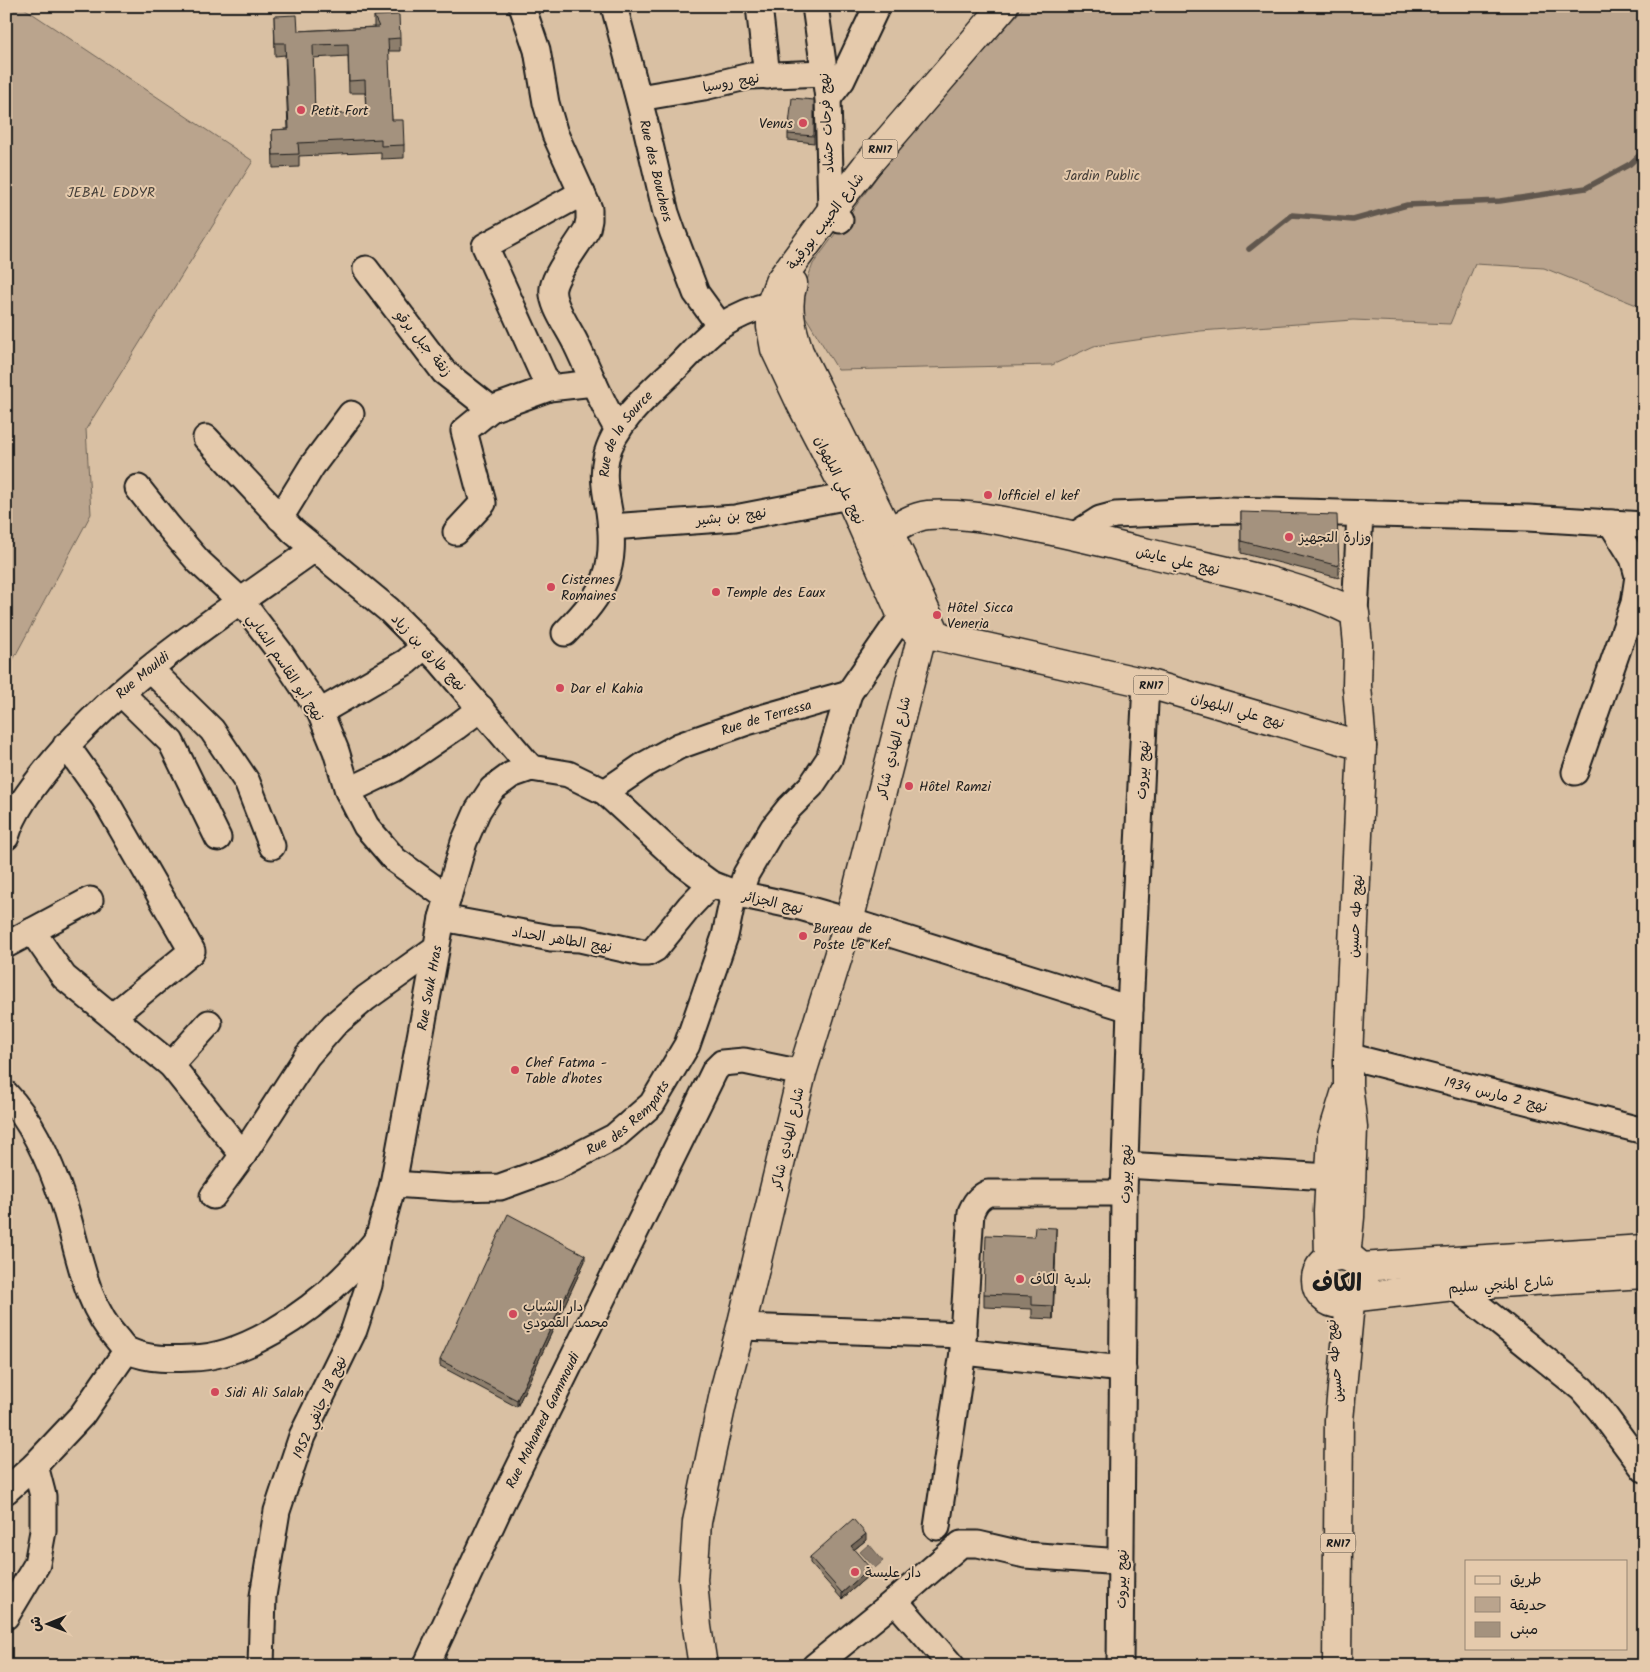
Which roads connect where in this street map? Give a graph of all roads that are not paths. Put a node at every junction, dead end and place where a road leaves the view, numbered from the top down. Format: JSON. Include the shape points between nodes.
{"nodes":[{"id":1,"x":522,"y":6,"type":"edge"},
{"id":2,"x":614,"y":6,"type":"edge"},
{"id":3,"x":759,"y":6,"type":"edge"},
{"id":4,"x":815,"y":6,"type":"edge"},
{"id":5,"x":877,"y":6,"type":"edge"},
{"id":6,"x":1004,"y":6,"type":"edge"},
{"id":7,"x":1017,"y":6,"type":"edge"},
{"id":8,"x":824,"y":73,"type":"junction"},
{"id":9,"x":767,"y":76,"type":"junction"},
{"id":10,"x":639,"y":98,"type":"junction"},
{"id":11,"x":828,"y":98,"type":"junction"},
{"id":12,"x":582,"y":193,"type":"junction"},
{"id":13,"x":835,"y":215,"type":"junction"},
{"id":14,"x":366,"y":268,"type":"dead end"},
{"id":15,"x":780,"y":302,"type":"junction"},
{"id":16,"x":720,"y":326,"type":"junction"},
{"id":17,"x":594,"y":383,"type":"junction"},
{"id":18,"x":550,"y":388,"type":"junction"},
{"id":19,"x":491,"y":409,"type":"junction"},
{"id":20,"x":351,"y":414,"type":"dead end"},
{"id":21,"x":618,"y":430,"type":"junction"},
{"id":22,"x":206,"y":438,"type":"dead end"},
{"id":23,"x":138,"y":488,"type":"dead end"},
{"id":24,"x":849,"y":496,"type":"junction"},
{"id":25,"x":1360,"y":514,"type":"junction"},
{"id":26,"x":280,"y":518,"type":"junction"},
{"id":27,"x":1610,"y":522,"type":"junction"},
{"id":28,"x":1644,"y":525,"type":"edge"},
{"id":29,"x":611,"y":527,"type":"junction"},
{"id":30,"x":456,"y":532,"type":"dead end"},
{"id":31,"x":1075,"y":535,"type":"junction"},
{"id":32,"x":879,"y":538,"type":"junction"},
{"id":33,"x":314,"y":549,"type":"junction"},
{"id":34,"x":241,"y":601,"type":"junction"},
{"id":35,"x":1355,"y":614,"type":"junction"},
{"id":36,"x":902,"y":616,"type":"junction"},
{"id":37,"x":929,"y":630,"type":"junction"},
{"id":38,"x":566,"y":633,"type":"dead end"},
{"id":39,"x":425,"y":646,"type":"junction"},
{"id":40,"x":150,"y":669,"type":"junction"},
{"id":41,"x":1146,"y":683,"type":"junction"},
{"id":42,"x":121,"y":693,"type":"junction"},
{"id":43,"x":849,"y":693,"type":"junction"},
{"id":44,"x":481,"y":708,"type":"junction"},
{"id":45,"x":320,"y":712,"type":"junction"},
{"id":46,"x":66,"y":745,"type":"junction"},
{"id":47,"x":1362,"y":746,"type":"junction"},
{"id":48,"x":531,"y":768,"type":"junction"},
{"id":49,"x":1575,"y":772,"type":"dead end"},
{"id":50,"x":348,"y":790,"type":"junction"},
{"id":51,"x":605,"y":792,"type":"junction"},
{"id":52,"x":6,"y":837,"type":"edge"},
{"id":53,"x":218,"y":838,"type":"dead end"},
{"id":54,"x":272,"y":846,"type":"dead end"},
{"id":55,"x":728,"y":890,"type":"junction"},
{"id":56,"x":90,"y":900,"type":"dead end"},
{"id":57,"x":445,"y":908,"type":"junction"},
{"id":58,"x":849,"y":922,"type":"junction"},
{"id":59,"x":32,"y":931,"type":"junction"},
{"id":60,"x":6,"y":945,"type":"edge"},
{"id":61,"x":436,"y":948,"type":"junction"},
{"id":62,"x":1130,"y":1009,"type":"junction"},
{"id":63,"x":113,"y":1016,"type":"junction"},
{"id":64,"x":209,"y":1022,"type":"dead end"},
{"id":65,"x":1348,"y":1056,"type":"junction"},
{"id":66,"x":172,"y":1065,"type":"junction"},
{"id":67,"x":802,"y":1072,"type":"junction"},
{"id":68,"x":1348,"y":1085,"type":"junction"},
{"id":69,"x":10,"y":1104,"type":"edge"},
{"id":70,"x":1644,"y":1131,"type":"edge"},
{"id":71,"x":243,"y":1155,"type":"junction"},
{"id":72,"x":1125,"y":1165,"type":"junction"},
{"id":73,"x":1330,"y":1177,"type":"junction"},
{"id":74,"x":393,"y":1184,"type":"junction"},
{"id":75,"x":1124,"y":1194,"type":"junction"},
{"id":76,"x":213,"y":1196,"type":"dead end"},
{"id":77,"x":378,"y":1239,"type":"junction"},
{"id":78,"x":1644,"y":1249,"type":"edge"},
{"id":79,"x":1345,"y":1261,"type":"junction"},
{"id":80,"x":1644,"y":1274,"type":"edge"},
{"id":81,"x":1454,"y":1286,"type":"junction"},
{"id":82,"x":1345,"y":1301,"type":"junction"},
{"id":83,"x":742,"y":1328,"type":"junction"},
{"id":84,"x":963,"y":1343,"type":"junction"},
{"id":85,"x":127,"y":1350,"type":"junction"},
{"id":86,"x":1123,"y":1368,"type":"junction"},
{"id":87,"x":35,"y":1465,"type":"junction"},
{"id":88,"x":1644,"y":1469,"type":"edge"},
{"id":89,"x":6,"y":1491,"type":"edge"},
{"id":90,"x":937,"y":1527,"type":"dead end"},
{"id":91,"x":1121,"y":1562,"type":"junction"},
{"id":92,"x":895,"y":1601,"type":"junction"},
{"id":93,"x":6,"y":1616,"type":"edge"},
{"id":94,"x":701,"y":1664,"type":"edge"},
{"id":95,"x":261,"y":1666,"type":"edge"},
{"id":96,"x":426,"y":1666,"type":"edge"},
{"id":97,"x":815,"y":1666,"type":"edge"},
{"id":98,"x":952,"y":1666,"type":"edge"},
{"id":99,"x":1120,"y":1666,"type":"edge"},
{"id":100,"x":1337,"y":1666,"type":"edge"}],
"edges":[{"from":1,"to":12,"type":"street","via":[[537,50],[555,134]]},
{"from":2,"to":10,"type":"street","name":"Rue des Bouchers"},
{"from":3,"to":9,"type":"street"},
{"from":4,"to":8,"type":"street","name":"نهج فرحات حشاد"},
{"from":5,"to":11,"type":"street","via":[[842,80]]},
{"from":6,"to":13,"type":"main road","name":"شارع الحبيب بورقيبة","number":"RN17","via":[[866,166]]},
{"from":7,"to":13,"type":"main road","name":"شارع الحبيب بورقيبة","number":"RN17"},
{"from":8,"to":9,"type":"street","name":"نهج روسيا"},
{"from":8,"to":11,"type":"street","name":"نهج فرحات حشاد"},
{"from":9,"to":10,"type":"street","name":"نهج روسيا","via":[[737,78]]},
{"from":10,"to":16,"type":"street","name":"Rue des Bouchers","via":[[666,214],[696,292]]},
{"from":11,"to":13,"type":"street","name":"نهج فرحات حشاد"},
{"from":12,"to":17,"type":"street","via":[[589,209],[587,229],[555,280],[552,291]]},
{"from":12,"to":18,"type":"street","via":[[485,246]]},
{"from":13,"to":15,"type":"main road","name":"شارع الحبيب بورقيبة","number":"RN17"},
{"from":14,"to":19,"type":"street","name":"زنقة جبل برقو","via":[[444,372]]},
{"from":15,"to":16,"type":"street","name":"Rue de la Source","via":[[751,310]]},
{"from":15,"to":24,"type":"main road","name":"نهج علي البلهوان","number":"RN17","via":[[770,327],[776,349]]},
{"from":15,"to":32,"type":"main road","name":"نهج علي البلهوان","number":"RN17","via":[[790,319],[799,352]]},
{"from":16,"to":21,"type":"street","name":"Rue de la Source","via":[[637,406]]},
{"from":17,"to":18,"type":"street"},
{"from":17,"to":21,"type":"street"},
{"from":18,"to":19,"type":"street"},
{"from":19,"to":30,"type":"street","via":[[464,431],[483,503]]},
{"from":20,"to":26,"type":"street","via":[[312,466]]},
{"from":21,"to":29,"type":"street","name":"Rue de la Source","via":[[606,458],[604,480]]},
{"from":22,"to":26,"type":"street","name":"نهج طارق بن زياد"},
{"from":23,"to":34,"type":"street","name":"نهج أبو القاسم الشابي","via":[[199,562]]},
{"from":24,"to":29,"type":"street","name":"نهج بن بشير","via":[[735,518]]},
{"from":24,"to":32,"type":"main road","name":"نهج علي البلهوان","number":"RN17"},
{"from":25,"to":27,"type":"street"},
{"from":25,"to":31,"type":"street","via":[[1228,510],[1115,515],[1100,519]]},
{"from":25,"to":35,"type":"street"},
{"from":26,"to":33,"type":"street","name":"نهج طارق بن زياد"},
{"from":27,"to":28,"type":"street"},
{"from":27,"to":49,"type":"street","via":[[1633,558],[1638,576],[1634,602]]},
{"from":29,"to":38,"type":"street","name":"Rue de la Source","via":[[609,568],[604,585],[586,612]]},
{"from":31,"to":32,"type":"main road","name":"نهج علي عايش","via":[[956,514],[926,515],[910,520]]},
{"from":31,"to":35,"type":"main road","name":"نهج علي عايش","via":[[1309,592]]},
{"from":32,"to":36,"type":"main road","name":"نهج علي البلهوان","number":"RN17"},
{"from":32,"to":37,"type":"main road","name":"نهج علي البلهوان","number":"RN17"},
{"from":33,"to":34,"type":"street","name":"Rue Mouldi"},
{"from":33,"to":39,"type":"street","name":"نهج طارق بن زياد","via":[[388,610]]},
{"from":34,"to":40,"type":"street","name":"Rue Mouldi","via":[[202,627]]},
{"from":34,"to":45,"type":"street","name":"نهج أبو القاسم الشابي"},
{"from":35,"to":47,"type":"main road","via":[[1358,644],[1356,686]]},
{"from":36,"to":37,"type":"main road","name":"نهج علي البلهوان","number":"RN17","via":[[907,625]]},
{"from":36,"to":43,"type":"street"},
{"from":37,"to":41,"type":"main road","name":"نهج علي البلهوان","number":"RN17"},
{"from":37,"to":58,"type":"main road","name":"شارع الهادي شاكر"},
{"from":39,"to":44,"type":"street","name":"نهج طارق بن زياد"},
{"from":39,"to":45,"type":"street","via":[[406,662]]},
{"from":40,"to":42,"type":"street","name":"Rue Mouldi"},
{"from":40,"to":54,"type":"street","via":[[212,730],[247,782]]},
{"from":41,"to":47,"type":"main road","name":"نهج علي البلهوان","number":"RN17"},
{"from":41,"to":62,"type":"street","name":"نهج بيروت"},
{"from":42,"to":46,"type":"street","name":"Rue Mouldi"},
{"from":42,"to":53,"type":"street","via":[[171,742]]},
{"from":43,"to":51,"type":"street","name":"Rue de Terressa","via":[[746,722],[679,746]]},
{"from":43,"to":55,"type":"street","name":"Rue des Remparts","via":[[829,759],[811,786],[773,828],[746,874]]},
{"from":44,"to":48,"type":"street","name":"نهج طارق بن زياد"},
{"from":44,"to":50,"type":"street","via":[[394,769]]},
{"from":45,"to":50,"type":"street","name":"نهج أبو القاسم الشابي"},
{"from":46,"to":52,"type":"street","name":"Rue Mouldi","via":[[29,791]]},
{"from":46,"to":63,"type":"street","via":[[104,798],[192,951]]},
{"from":47,"to":65,"type":"main road","name":"نهج طه حسين","number":"RN17"},
{"from":48,"to":51,"type":"street","name":"نهج الجزائر","via":[[568,774]]},
{"from":48,"to":57,"type":"street","name":"Rue Souk Hras","via":[[511,775],[492,789],[478,810],[464,842]]},
{"from":50,"to":57,"type":"street","name":"نهج أبو القاسم الشابي","via":[[366,826],[395,860]]},
{"from":51,"to":55,"type":"street","name":"نهج الجزائر","via":[[681,862]]},
{"from":55,"to":57,"type":"street","name":"نهج الطاهر الحداد","via":[[690,906],[655,949],[648,953],[580,939],[551,938]]},
{"from":55,"to":58,"type":"street","name":"نهج الجزائر"},
{"from":55,"to":74,"type":"street","name":"Rue des Remparts","via":[[725,936],[688,1045],[652,1104],[614,1137],[555,1167],[500,1187]]},
{"from":56,"to":59,"type":"street"},
{"from":57,"to":61,"type":"street","name":"Rue Souk Hras"},
{"from":58,"to":62,"type":"street","name":"نهج الجزائر"},
{"from":58,"to":67,"type":"main road","name":"شارع الهادي شاكر"},
{"from":59,"to":60,"type":"street"},
{"from":59,"to":63,"type":"street","via":[[64,977]]},
{"from":61,"to":71,"type":"street","via":[[334,1025],[307,1056]]},
{"from":61,"to":74,"type":"street","name":"Rue Souk Hras"},
{"from":62,"to":72,"type":"street","name":"نهج بيروت"},
{"from":63,"to":66,"type":"street"},
{"from":64,"to":66,"type":"street"},
{"from":65,"to":68,"type":"main road","name":"نهج طه حسين","number":"RN17"},
{"from":65,"to":70,"type":"street","name":"نهج 2 مارس 1934"},
{"from":66,"to":71,"type":"street"},
{"from":67,"to":83,"type":"main road","name":"شارع الهادي شاكر"},
{"from":67,"to":96,"type":"street","name":"Rue Mohamed Gammoudi","via":[[744,1061],[722,1063],[715,1070],[503,1500]]},
{"from":68,"to":73,"type":"main road","name":"نهج طه حسين","number":"RN17","via":[[1332,1136]]},
{"from":68,"to":79,"type":"main road","name":"نهج طه حسين","number":"RN17","via":[[1353,1127]]},
{"from":69,"to":85,"type":"street","via":[[43,1150],[64,1204],[88,1288],[106,1327]]},
{"from":71,"to":76,"type":"street"},
{"from":72,"to":73,"type":"street"},
{"from":72,"to":75,"type":"street","name":"نهج بيروت"},
{"from":73,"to":79,"type":"main road","name":"نهج طه حسين","number":"RN17","via":[[1328,1212]]},
{"from":74,"to":77,"type":"street","name":"Rue Souk Hras"},
{"from":75,"to":84,"type":"street","via":[[988,1193],[980,1197],[971,1212]]},
{"from":75,"to":86,"type":"street","name":"نهج بيروت"},
{"from":77,"to":85,"type":"street","via":[[344,1278],[319,1300],[276,1330],[237,1349],[201,1358],[158,1359]]},
{"from":77,"to":95,"type":"street","name":"نهج 18 جانفي 1952","via":[[369,1285],[354,1330],[302,1436],[277,1511],[263,1596]]},
{"from":78,"to":79,"type":"main road","name":"شارع المنجي سليم"},
{"from":79,"to":82,"type":"main road","number":"RN17","via":[[1364,1277],[1363,1288]]},
{"from":79,"to":82,"type":"main road","via":[[1321,1265],[1316,1274],[1320,1295]]},
{"from":80,"to":81,"type":"main road","name":"شارع المنجي سليم"},
{"from":81,"to":82,"type":"main road","name":"شارع المنجي سليم"},
{"from":81,"to":88,"type":"street","via":[[1582,1390]]},
{"from":82,"to":100,"type":"main road","name":"نهج طه حسين","number":"RN17","via":[[1339,1420]]},
{"from":83,"to":84,"type":"street"},
{"from":83,"to":94,"type":"main road","name":"شارع الهادي شاكر","via":[[726,1384],[697,1522],[693,1580]]},
{"from":84,"to":86,"type":"street"},
{"from":84,"to":90,"type":"street"},
{"from":85,"to":87,"type":"street","via":[[82,1415]]},
{"from":86,"to":91,"type":"street","name":"نهج بيروت"},
{"from":87,"to":89,"type":"street"},
{"from":87,"to":93,"type":"street","via":[[43,1496],[43,1531],[37,1564]]},
{"from":91,"to":92,"type":"street","via":[[1025,1555],[978,1544],[961,1544]]},
{"from":91,"to":99,"type":"street","name":"نهج بيروت"},
{"from":92,"to":97,"type":"street"},
{"from":92,"to":98,"type":"street"}]}
